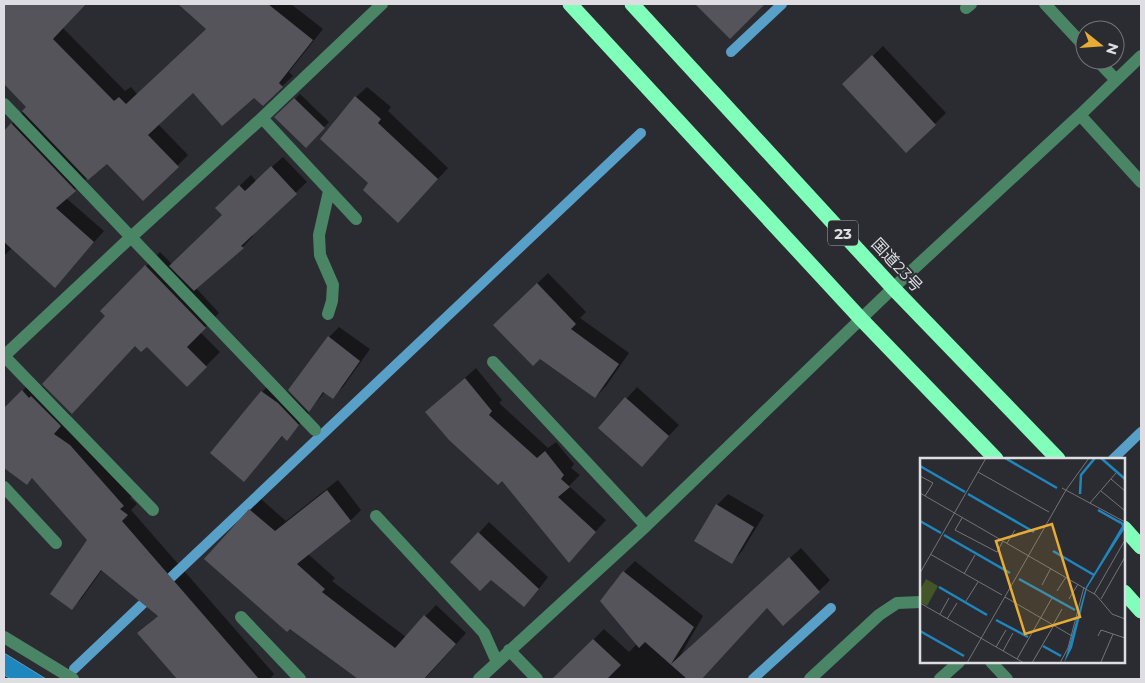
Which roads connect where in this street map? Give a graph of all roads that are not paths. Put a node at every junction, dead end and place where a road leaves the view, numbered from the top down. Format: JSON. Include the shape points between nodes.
{"nodes":[{"id":1,"x":382,"y":4,"type":"edge"},
{"id":2,"x":570,"y":4,"type":"edge"},
{"id":3,"x":632,"y":4,"type":"edge"},
{"id":4,"x":1045,"y":4,"type":"edge"},
{"id":5,"x":1075,"y":36,"type":"edge"},
{"id":6,"x":1141,"y":56,"type":"edge"},
{"id":7,"x":1106,"y":70,"type":"edge"},
{"id":8,"x":1116,"y":80,"type":"junction"},
{"id":9,"x":4,"y":104,"type":"edge"},
{"id":10,"x":1080,"y":115,"type":"junction"},
{"id":11,"x":262,"y":118,"type":"junction"},
{"id":12,"x":1141,"y":182,"type":"edge"},
{"id":13,"x":330,"y":191,"type":"junction"},
{"id":14,"x":356,"y":219,"type":"dead end"},
{"id":15,"x":130,"y":238,"type":"junction"},
{"id":16,"x":893,"y":288,"type":"junction"},
{"id":17,"x":328,"y":314,"type":"dead end"},
{"id":18,"x":861,"y":319,"type":"junction"},
{"id":19,"x":4,"y":356,"type":"edge"},
{"id":20,"x":494,"y":362,"type":"dead end"},
{"id":21,"x":315,"y":430,"type":"dead end"},
{"id":22,"x":995,"y":458,"type":"edge"},
{"id":23,"x":1057,"y":458,"type":"edge"},
{"id":24,"x":4,"y":487,"type":"edge"},
{"id":25,"x":153,"y":510,"type":"dead end"},
{"id":26,"x":376,"y":516,"type":"dead end"},
{"id":27,"x":646,"y":526,"type":"junction"},
{"id":28,"x":1125,"y":529,"type":"edge"},
{"id":29,"x":56,"y":542,"type":"dead end"},
{"id":30,"x":1141,"y":547,"type":"edge"},
{"id":31,"x":1125,"y":593,"type":"edge"},
{"id":32,"x":920,"y":602,"type":"edge"},
{"id":33,"x":1141,"y":611,"type":"edge"},
{"id":34,"x":241,"y":617,"type":"dead end"},
{"id":35,"x":4,"y":637,"type":"edge"},
{"id":36,"x":509,"y":650,"type":"junction"},
{"id":37,"x":497,"y":662,"type":"junction"},
{"id":38,"x":958,"y":663,"type":"edge"},
{"id":39,"x":992,"y":663,"type":"edge"},
{"id":40,"x":73,"y":679,"type":"edge"},
{"id":41,"x":300,"y":679,"type":"edge"},
{"id":42,"x":479,"y":679,"type":"edge"},
{"id":43,"x":537,"y":679,"type":"edge"},
{"id":44,"x":810,"y":679,"type":"edge"},
{"id":45,"x":940,"y":679,"type":"edge"},
{"id":46,"x":1007,"y":679,"type":"edge"}],
"edges":[{"from":1,"to":11,"type":"street"},
{"from":2,"to":18,"type":"highway"},
{"from":3,"to":16,"type":"highway","name":"国道23号","number":"23"},
{"from":4,"to":5,"type":"street"},
{"from":6,"to":8,"type":"street"},
{"from":7,"to":8,"type":"street"},
{"from":8,"to":10,"type":"street"},
{"from":9,"to":15,"type":"street"},
{"from":10,"to":12,"type":"street"},
{"from":10,"to":16,"type":"street"},
{"from":11,"to":13,"type":"street"},
{"from":11,"to":15,"type":"street"},
{"from":13,"to":14,"type":"street"},
{"from":13,"to":17,"type":"street","via":[[319,235],[320,255],[334,285]]},
{"from":15,"to":19,"type":"street"},
{"from":15,"to":21,"type":"street"},
{"from":16,"to":18,"type":"street"},
{"from":16,"to":23,"type":"highway","name":"国道23号","number":"23"},
{"from":18,"to":22,"type":"highway"},
{"from":18,"to":27,"type":"street"},
{"from":19,"to":25,"type":"street"},
{"from":20,"to":27,"type":"street"},
{"from":24,"to":29,"type":"street"},
{"from":26,"to":37,"type":"street","via":[[484,634]]},
{"from":27,"to":36,"type":"street"},
{"from":28,"to":30,"type":"highway"},
{"from":31,"to":33,"type":"highway"},
{"from":32,"to":44,"type":"street","via":[[897,603],[879,615]]},
{"from":34,"to":41,"type":"street"},
{"from":35,"to":40,"type":"street"},
{"from":36,"to":37,"type":"street"},
{"from":36,"to":43,"type":"street"},
{"from":37,"to":42,"type":"street"},
{"from":38,"to":45,"type":"street"},
{"from":39,"to":46,"type":"street"}]}
